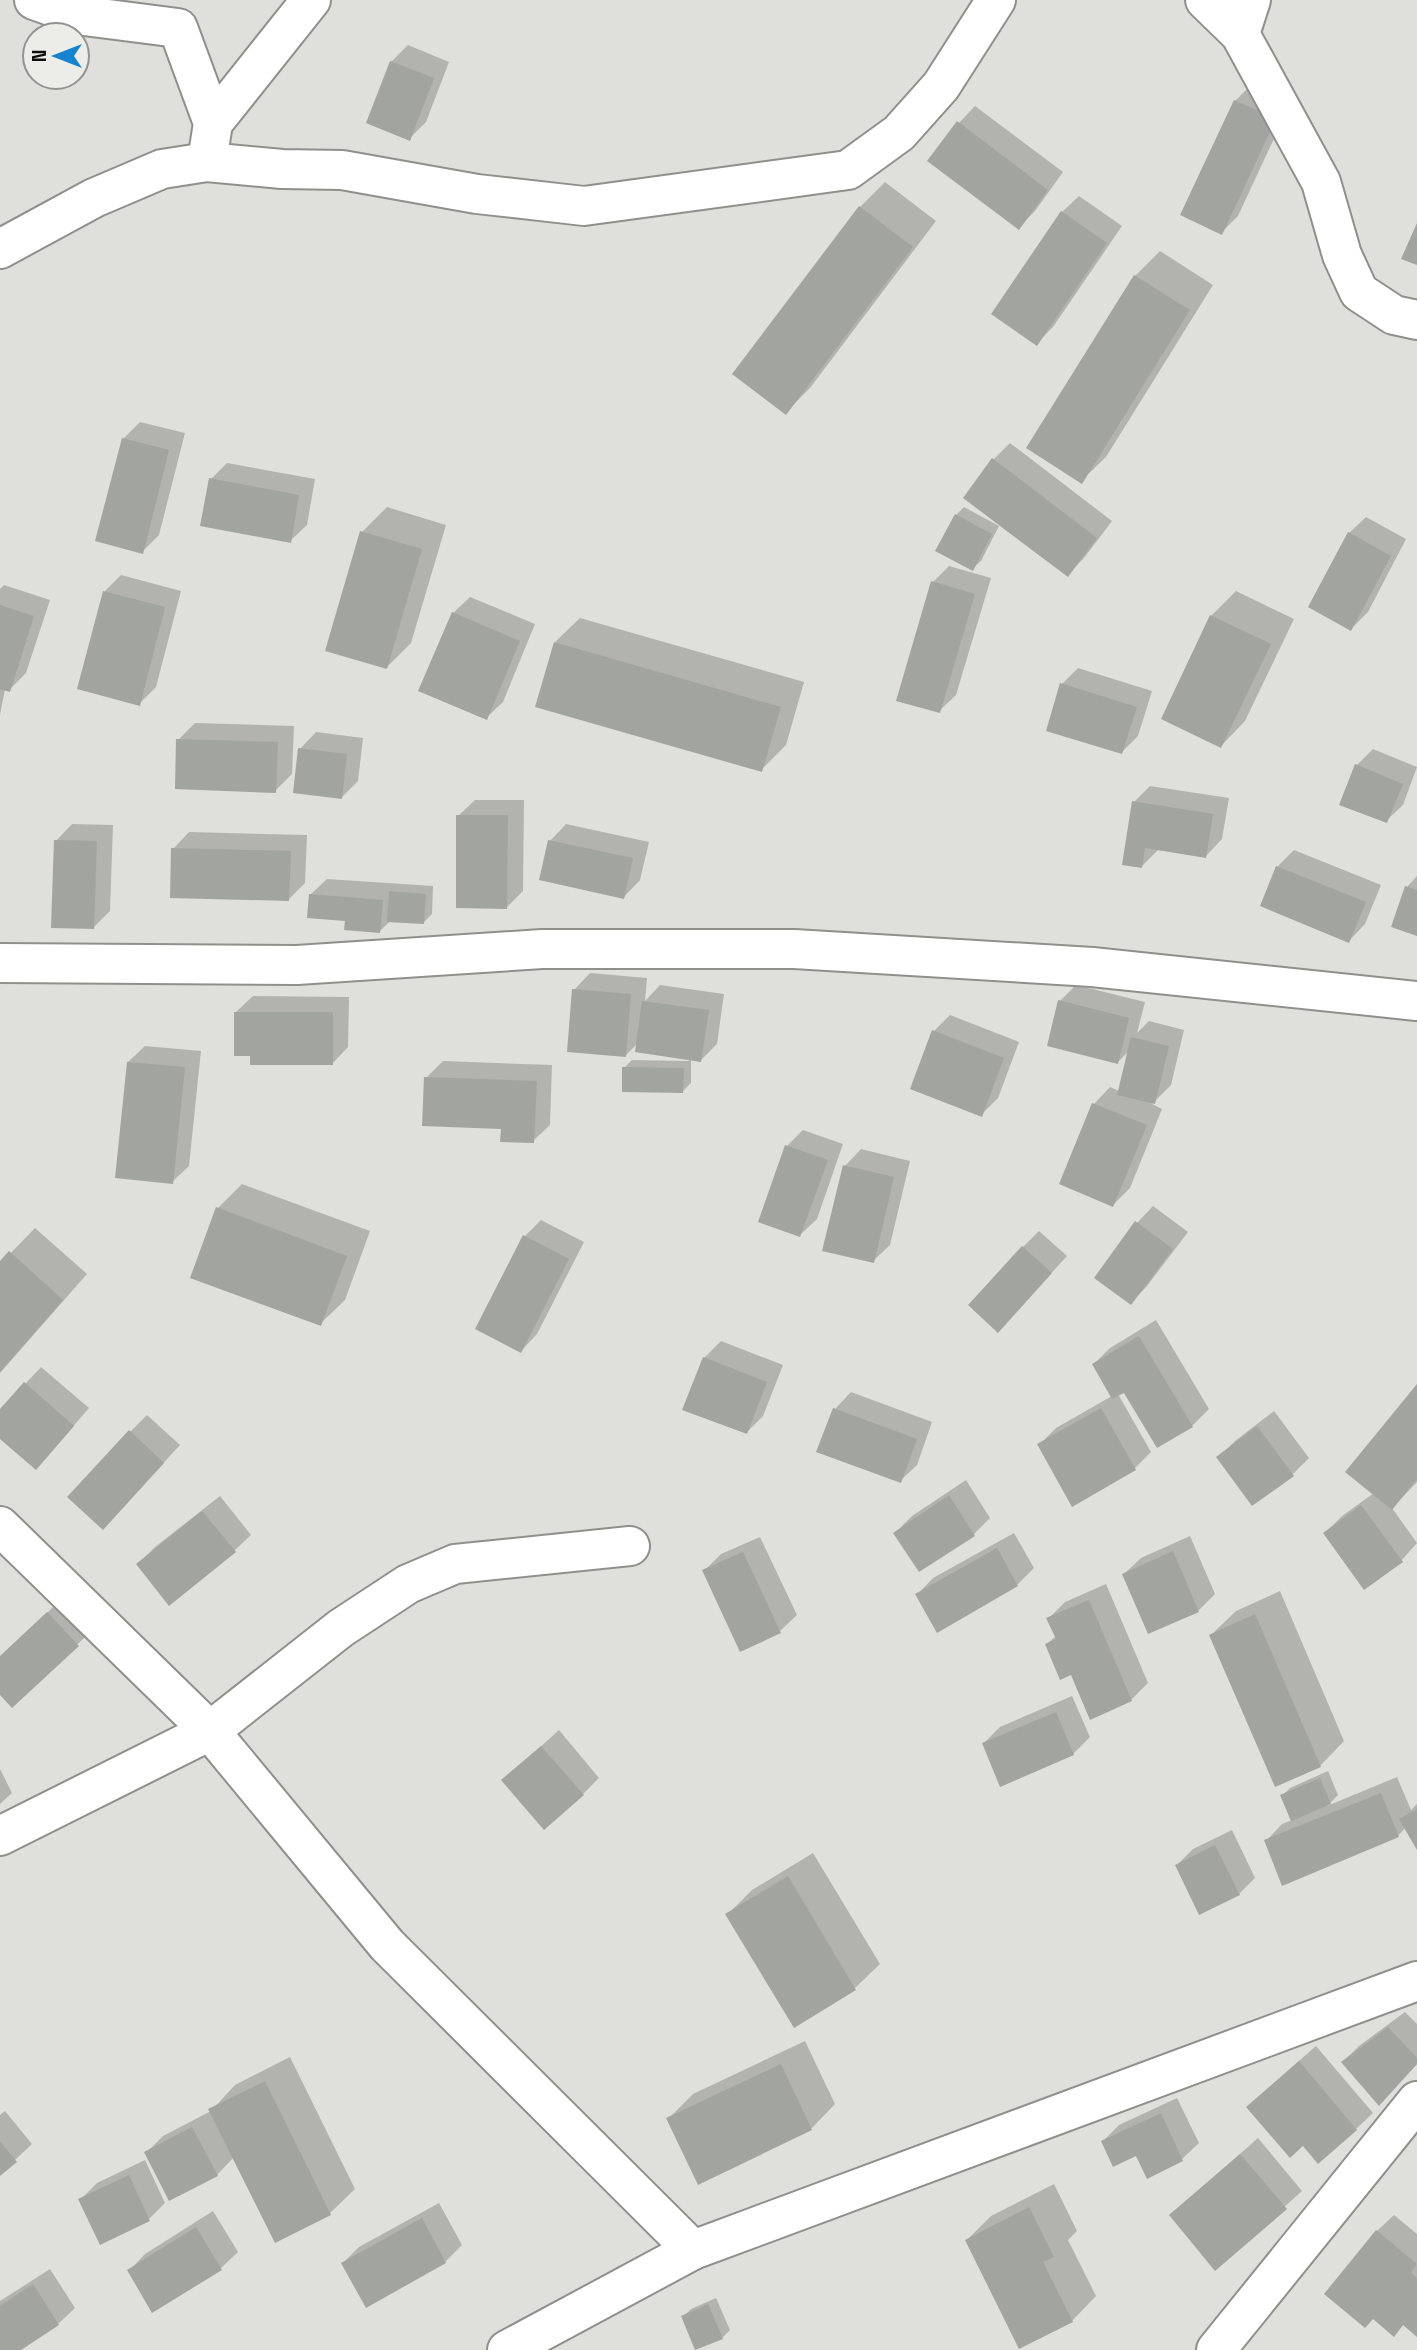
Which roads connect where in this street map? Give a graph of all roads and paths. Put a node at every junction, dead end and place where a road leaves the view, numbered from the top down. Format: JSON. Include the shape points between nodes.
{"nodes":[{"id":1,"x":34,"y":0,"type":"edge"},
{"id":2,"x":311,"y":0,"type":"edge"},
{"id":3,"x":996,"y":0,"type":"edge"},
{"id":4,"x":1205,"y":0,"type":"edge"},
{"id":5,"x":176,"y":14,"type":"edge"},
{"id":6,"x":1246,"y":17,"type":"edge"},
{"id":7,"x":213,"y":123,"type":"junction"},
{"id":8,"x":207,"y":162,"type":"junction"},
{"id":9,"x":0,"y":248,"type":"edge"},
{"id":10,"x":1417,"y":320,"type":"edge"},
{"id":11,"x":0,"y":963,"type":"edge"},
{"id":12,"x":1417,"y":1001,"type":"edge"},
{"id":13,"x":0,"y":1526,"type":"edge"},
{"id":14,"x":630,"y":1546,"type":"dead end"},
{"id":15,"x":210,"y":1731,"type":"junction"},
{"id":16,"x":0,"y":1836,"type":"edge"},
{"id":17,"x":1417,"y":1981,"type":"edge"},
{"id":18,"x":1417,"y":2101,"type":"edge"},
{"id":19,"x":693,"y":2250,"type":"junction"},
{"id":20,"x":507,"y":2350,"type":"edge"},
{"id":21,"x":1216,"y":2350,"type":"edge"}],
"edges":[{"from":1,"to":5,"type":"street","via":[[76,15]]},
{"from":2,"to":7,"type":"street"},
{"from":3,"to":8,"type":"street","via":[[941,86],[899,133],[848,170],[584,206],[477,194],[342,170]]},
{"from":4,"to":6,"type":"street"},
{"from":5,"to":7,"type":"street"},
{"from":6,"to":10,"type":"street","via":[[1321,182],[1342,255],[1359,292],[1394,315]]},
{"from":7,"to":8,"type":"street"},
{"from":8,"to":9,"type":"street","via":[[162,169],[94,198]]},
{"from":11,"to":12,"type":"street","via":[[297,965],[542,949],[794,949],[1091,967]]},
{"from":13,"to":15,"type":"street"},
{"from":14,"to":15,"type":"street","via":[[455,1564],[408,1584],[341,1628]]},
{"from":15,"to":16,"type":"street"},
{"from":15,"to":19,"type":"street","via":[[387,1945]]},
{"from":17,"to":19,"type":"street"},
{"from":18,"to":21,"type":"street"},
{"from":19,"to":20,"type":"street"}]}
